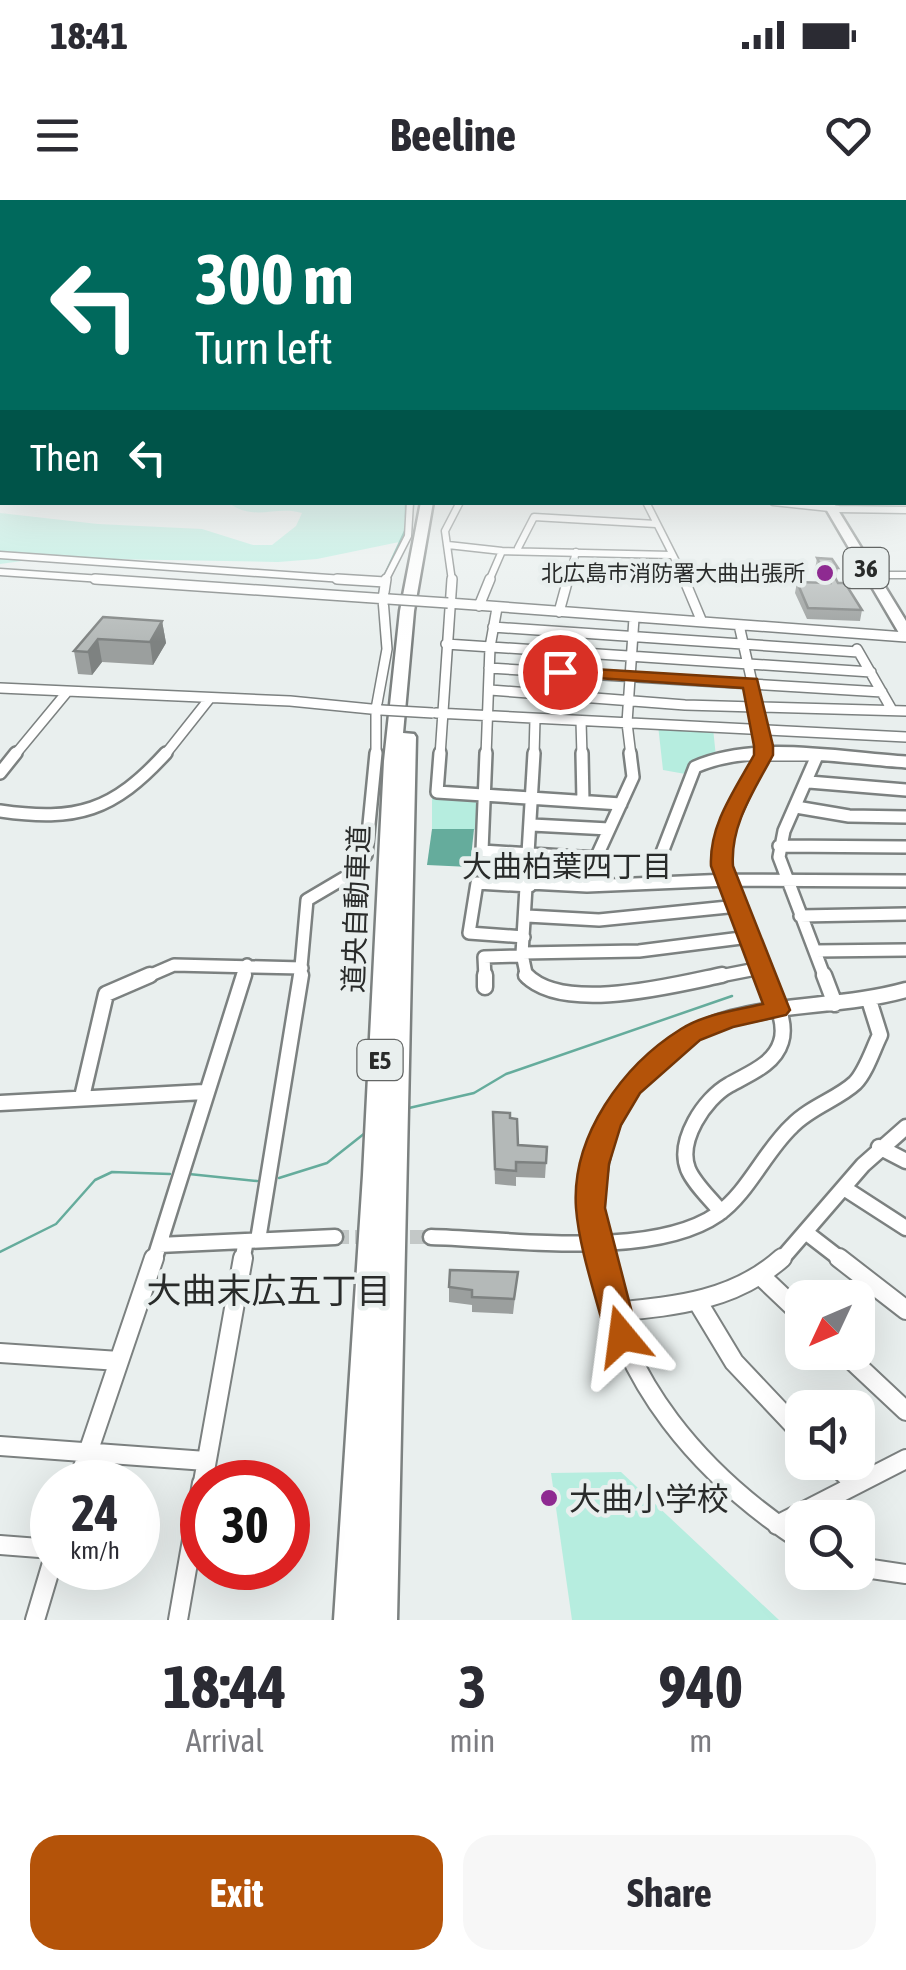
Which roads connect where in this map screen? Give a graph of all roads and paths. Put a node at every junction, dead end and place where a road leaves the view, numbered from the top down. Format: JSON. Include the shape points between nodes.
{"nodes":[{"id":1,"x":410,"y":509,"type":"edge"},
{"id":2,"x":426,"y":509,"type":"edge"},
{"id":3,"x":435,"y":509,"type":"edge"},
{"id":4,"x":455,"y":509,"type":"edge"},
{"id":5,"x":649,"y":509,"type":"edge"},
{"id":6,"x":835,"y":509,"type":"edge"},
{"id":7,"x":656,"y":524,"type":"junction"},
{"id":8,"x":448,"y":546,"type":"junction"},
{"id":9,"x":518,"y":548,"type":"junction"},
{"id":10,"x":502,"y":551,"type":"junction"},
{"id":11,"x":576,"y":552,"type":"junction"},
{"id":12,"x":672,"y":555,"type":"junction"},
{"id":13,"x":0,"y":556,"type":"edge"},
{"id":14,"x":0,"y":572,"type":"edge"},
{"id":15,"x":875,"y":575,"type":"junction"},
{"id":16,"x":906,"y":575,"type":"edge"},
{"id":17,"x":385,"y":582,"type":"junction"},
{"id":18,"x":386,"y":598,"type":"junction"},
{"id":19,"x":450,"y":603,"type":"junction"},
{"id":20,"x":479,"y":606,"type":"junction"},
{"id":21,"x":497,"y":608,"type":"junction"},
{"id":22,"x":558,"y":612,"type":"junction"},
{"id":23,"x":906,"y":614,"type":"edge"},
{"id":24,"x":634,"y":618,"type":"junction"},
{"id":25,"x":702,"y":622,"type":"junction"},
{"id":26,"x":739,"y":625,"type":"junction"},
{"id":27,"x":493,"y":627,"type":"junction"},
{"id":28,"x":850,"y":633,"type":"junction"},
{"id":29,"x":906,"y":635,"type":"edge"},
{"id":30,"x":632,"y":637,"type":"junction"},
{"id":31,"x":742,"y":643,"type":"junction"},
{"id":32,"x":446,"y":644,"type":"junction"},
{"id":33,"x":490,"y":647,"type":"junction"},
{"id":34,"x":858,"y":652,"type":"junction"},
{"id":35,"x":631,"y":656,"type":"junction"},
{"id":36,"x":747,"y":662,"type":"junction"},
{"id":37,"x":489,"y":668,"type":"junction"},
{"id":38,"x":871,"y":672,"type":"junction"},
{"id":39,"x":630,"y":676,"type":"junction"},
{"id":40,"x":751,"y":683,"type":"junction"},
{"id":41,"x":0,"y":688,"type":"edge"},
{"id":42,"x":490,"y":690,"type":"junction"},
{"id":43,"x":66,"y":692,"type":"junction"},
{"id":44,"x":882,"y":692,"type":"junction"},
{"id":45,"x":210,"y":698,"type":"junction"},
{"id":46,"x":628,"y":700,"type":"junction"},
{"id":47,"x":755,"y":708,"type":"junction"},
{"id":48,"x":379,"y":710,"type":"junction"},
{"id":49,"x":892,"y":710,"type":"junction"},
{"id":50,"x":906,"y":710,"type":"edge"},
{"id":51,"x":438,"y":713,"type":"junction"},
{"id":52,"x":490,"y":715,"type":"junction"},
{"id":53,"x":535,"y":719,"type":"junction"},
{"id":54,"x":582,"y":721,"type":"junction"},
{"id":55,"x":627,"y":724,"type":"junction"},
{"id":56,"x":760,"y":731,"type":"junction"},
{"id":57,"x":906,"y":737,"type":"edge"},
{"id":58,"x":763,"y":755,"type":"junction"},
{"id":59,"x":816,"y":758,"type":"junction"},
{"id":60,"x":906,"y":762,"type":"edge"},
{"id":61,"x":0,"y":773,"type":"edge"},
{"id":62,"x":810,"y":782,"type":"junction"},
{"id":63,"x":906,"y":790,"type":"edge"},
{"id":64,"x":486,"y":796,"type":"junction"},
{"id":65,"x":533,"y":798,"type":"junction"},
{"id":66,"x":582,"y":801,"type":"junction"},
{"id":67,"x":620,"y":804,"type":"junction"},
{"id":68,"x":796,"y":807,"type":"junction"},
{"id":69,"x":0,"y":811,"type":"edge"},
{"id":70,"x":906,"y":818,"type":"edge"},
{"id":71,"x":532,"y":825,"type":"junction"},
{"id":72,"x":609,"y":829,"type":"junction"},
{"id":73,"x":779,"y":846,"type":"junction"},
{"id":74,"x":906,"y":848,"type":"edge"},
{"id":75,"x":531,"y":854,"type":"junction"},
{"id":76,"x":728,"y":880,"type":"junction"},
{"id":77,"x":906,"y":881,"type":"edge"},
{"id":78,"x":788,"y":882,"type":"junction"},
{"id":79,"x":661,"y":883,"type":"junction"},
{"id":80,"x":530,"y":885,"type":"junction"},
{"id":81,"x":738,"y":906,"type":"junction"},
{"id":82,"x":906,"y":914,"type":"edge"},
{"id":83,"x":526,"y":916,"type":"junction"},
{"id":84,"x":800,"y":916,"type":"junction"},
{"id":85,"x":524,"y":936,"type":"junction"},
{"id":86,"x":748,"y":937,"type":"junction"},
{"id":87,"x":906,"y":950,"type":"edge"},
{"id":88,"x":814,"y":951,"type":"junction"},
{"id":89,"x":522,"y":954,"type":"junction"},
{"id":90,"x":247,"y":965,"type":"junction"},
{"id":91,"x":302,"y":968,"type":"junction"},
{"id":92,"x":761,"y":968,"type":"junction"},
{"id":93,"x":485,"y":987,"type":"dead end"},
{"id":94,"x":906,"y":990,"type":"edge"},
{"id":95,"x":869,"y":1000,"type":"junction"},
{"id":96,"x":836,"y":1004,"type":"junction"},
{"id":97,"x":777,"y":1010,"type":"junction"},
{"id":98,"x":204,"y":1092,"type":"junction"},
{"id":99,"x":82,"y":1097,"type":"junction"},
{"id":100,"x":0,"y":1103,"type":"edge"},
{"id":101,"x":906,"y":1127,"type":"edge"},
{"id":102,"x":879,"y":1147,"type":"junction"},
{"id":103,"x":906,"y":1162,"type":"edge"},
{"id":104,"x":844,"y":1188,"type":"junction"},
{"id":105,"x":721,"y":1212,"type":"junction"},
{"id":106,"x":906,"y":1228,"type":"edge"},
{"id":107,"x":808,"y":1234,"type":"junction"},
{"id":108,"x":335,"y":1237,"type":"tunnel mouth"},
{"id":109,"x":431,"y":1237,"type":"tunnel mouth"},
{"id":110,"x":252,"y":1240,"type":"junction"},
{"id":111,"x":597,"y":1242,"type":"junction"},
{"id":112,"x":159,"y":1244,"type":"junction"},
{"id":113,"x":763,"y":1278,"type":"junction"},
{"id":114,"x":785,"y":1298,"type":"edge"},
{"id":115,"x":700,"y":1304,"type":"junction"},
{"id":116,"x":906,"y":1310,"type":"edge"},
{"id":117,"x":614,"y":1312,"type":"junction"},
{"id":118,"x":0,"y":1354,"type":"edge"},
{"id":119,"x":119,"y":1361,"type":"junction"},
{"id":120,"x":863,"y":1370,"type":"edge"},
{"id":121,"x":906,"y":1410,"type":"edge"},
{"id":122,"x":785,"y":1416,"type":"edge"},
{"id":123,"x":0,"y":1446,"type":"edge"},
{"id":124,"x":88,"y":1451,"type":"junction"},
{"id":125,"x":906,"y":1459,"type":"edge"},
{"id":126,"x":85,"y":1460,"type":"edge"},
{"id":127,"x":194,"y":1460,"type":"edge"},
{"id":128,"x":206,"y":1460,"type":"edge"},
{"id":129,"x":851,"y":1480,"type":"edge"},
{"id":130,"x":855,"y":1484,"type":"junction"},
{"id":131,"x":777,"y":1525,"type":"junction"},
{"id":132,"x":785,"y":1530,"type":"edge"},
{"id":133,"x":0,"y":1545,"type":"edge"},
{"id":134,"x":30,"y":1547,"type":"edge"},
{"id":135,"x":875,"y":1569,"type":"edge"},
{"id":136,"x":906,"y":1574,"type":"edge"},
{"id":137,"x":44,"y":1590,"type":"edge"},
{"id":138,"x":183,"y":1590,"type":"edge"},
{"id":139,"x":35,"y":1620,"type":"edge"},
{"id":140,"x":178,"y":1620,"type":"edge"},
{"id":141,"x":352,"y":1620,"type":"edge"},
{"id":142,"x":380,"y":1620,"type":"edge"}],
"edges":[{"from":1,"to":17,"type":"street","via":[[408,536]]},
{"from":2,"to":141,"type":"highway","name":"道央自動車道","number":"E5","via":[[407,611],[392,762]]},
{"from":3,"to":142,"type":"highway","name":"道央自動車道","number":"E5","via":[[406,756]]},
{"from":4,"to":8,"type":"street","via":[[447,522]]},
{"from":5,"to":7,"type":"street"},
{"from":6,"to":15,"type":"highway","number":"36"},
{"from":7,"to":9,"type":"street","via":[[534,517]]},
{"from":7,"to":12,"type":"street"},
{"from":8,"to":10,"type":"street"},
{"from":8,"to":19,"type":"street"},
{"from":9,"to":10,"type":"street"},
{"from":9,"to":11,"type":"street"},
{"from":10,"to":20,"type":"street"},
{"from":11,"to":12,"type":"street"},
{"from":11,"to":22,"type":"street"},
{"from":12,"to":25,"type":"street"},
{"from":13,"to":17,"type":"street"},
{"from":14,"to":18,"type":"street"},
{"from":15,"to":16,"type":"street"},
{"from":15,"to":23,"type":"highway","number":"36"},
{"from":15,"to":29,"type":"highway","number":"36"},
{"from":17,"to":18,"type":"street"},
{"from":18,"to":19,"type":"street","bridge":true},
{"from":18,"to":48,"type":"street"},
{"from":19,"to":20,"type":"street"},
{"from":19,"to":32,"type":"street"},
{"from":20,"to":21,"type":"street"},
{"from":21,"to":22,"type":"street"},
{"from":21,"to":27,"type":"street"},
{"from":22,"to":24,"type":"street"},
{"from":24,"to":25,"type":"street"},
{"from":24,"to":30,"type":"street"},
{"from":25,"to":26,"type":"street"},
{"from":26,"to":28,"type":"street"},
{"from":26,"to":31,"type":"street"},
{"from":27,"to":30,"type":"street"},
{"from":27,"to":33,"type":"street"},
{"from":28,"to":29,"type":"street"},
{"from":28,"to":34,"type":"street"},
{"from":30,"to":31,"type":"street"},
{"from":30,"to":35,"type":"street"},
{"from":31,"to":34,"type":"street"},
{"from":31,"to":36,"type":"street"},
{"from":32,"to":33,"type":"street"},
{"from":32,"to":51,"type":"street"},
{"from":33,"to":35,"type":"street"},
{"from":33,"to":37,"type":"street"},
{"from":34,"to":38,"type":"street"},
{"from":35,"to":36,"type":"street"},
{"from":35,"to":39,"type":"street"},
{"from":36,"to":38,"type":"street"},
{"from":36,"to":40,"type":"street"},
{"from":37,"to":39,"type":"street"},
{"from":37,"to":42,"type":"street"},
{"from":38,"to":44,"type":"street"},
{"from":39,"to":40,"type":"street"},
{"from":39,"to":46,"type":"street"},
{"from":40,"to":44,"type":"street"},
{"from":40,"to":47,"type":"street"},
{"from":41,"to":43,"type":"street"},
{"from":42,"to":46,"type":"street"},
{"from":42,"to":52,"type":"street"},
{"from":43,"to":45,"type":"street"},
{"from":43,"to":61,"type":"street"},
{"from":44,"to":49,"type":"street"},
{"from":45,"to":48,"type":"street"},
{"from":45,"to":69,"type":"street","via":[[181,738],[102,806],[34,816]]},
{"from":46,"to":47,"type":"street"},
{"from":46,"to":55,"type":"street"},
{"from":47,"to":49,"type":"street"},
{"from":47,"to":56,"type":"street"},
{"from":48,"to":51,"type":"street","bridge":true},
{"from":48,"to":91,"type":"street","via":[[366,855],[351,874],[307,900]]},
{"from":49,"to":50,"type":"street"},
{"from":51,"to":52,"type":"street"},
{"from":51,"to":64,"type":"street","via":[[437,792]]},
{"from":52,"to":53,"type":"street"},
{"from":52,"to":64,"type":"street"},
{"from":53,"to":54,"type":"street"},
{"from":53,"to":65,"type":"street"},
{"from":54,"to":55,"type":"street"},
{"from":54,"to":66,"type":"street"},
{"from":55,"to":56,"type":"street"},
{"from":55,"to":67,"type":"street","via":[[633,777]]},
{"from":56,"to":57,"type":"street"},
{"from":56,"to":58,"type":"street"},
{"from":58,"to":59,"type":"street"},
{"from":58,"to":76,"type":"street","via":[[720,845]]},
{"from":58,"to":79,"type":"street","via":[[706,758],[694,767],[656,868]]},
{"from":59,"to":60,"type":"street"},
{"from":59,"to":62,"type":"street"},
{"from":62,"to":63,"type":"street"},
{"from":62,"to":68,"type":"street"},
{"from":64,"to":65,"type":"street"},
{"from":64,"to":75,"type":"street","via":[[482,851]]},
{"from":65,"to":66,"type":"street"},
{"from":65,"to":71,"type":"street"},
{"from":66,"to":67,"type":"street"},
{"from":67,"to":72,"type":"street"},
{"from":68,"to":70,"type":"street"},
{"from":68,"to":73,"type":"street"},
{"from":71,"to":72,"type":"street"},
{"from":71,"to":75,"type":"street"},
{"from":72,"to":75,"type":"street","via":[[596,858]]},
{"from":73,"to":74,"type":"street"},
{"from":73,"to":78,"type":"street"},
{"from":75,"to":80,"type":"street"},
{"from":76,"to":78,"type":"street"},
{"from":76,"to":79,"type":"street"},
{"from":76,"to":81,"type":"street"},
{"from":77,"to":78,"type":"street"},
{"from":78,"to":84,"type":"street"},
{"from":79,"to":80,"type":"street"},
{"from":80,"to":83,"type":"street"},
{"from":80,"to":85,"type":"street","via":[[477,883],[469,932]]},
{"from":81,"to":83,"type":"street","via":[[599,920]]},
{"from":81,"to":86,"type":"street"},
{"from":82,"to":84,"type":"street"},
{"from":83,"to":85,"type":"street"},
{"from":84,"to":88,"type":"street"},
{"from":85,"to":89,"type":"street"},
{"from":86,"to":89,"type":"street"},
{"from":86,"to":92,"type":"street"},
{"from":87,"to":88,"type":"street"},
{"from":88,"to":96,"type":"street"},
{"from":89,"to":92,"type":"street","via":[[527,978],[546,991],[577,996]]},
{"from":89,"to":93,"type":"street","via":[[484,957]]},
{"from":90,"to":91,"type":"street"},
{"from":90,"to":98,"type":"street"},
{"from":90,"to":99,"type":"street","via":[[174,965],[106,994]]},
{"from":91,"to":110,"type":"street"},
{"from":92,"to":97,"type":"street"},
{"from":94,"to":95,"type":"street"},
{"from":95,"to":96,"type":"street"},
{"from":95,"to":105,"type":"street","via":[[880,1035],[856,1082],[791,1126]]},
{"from":96,"to":97,"type":"street"},
{"from":97,"to":105,"type":"street","via":[[782,1041],[768,1064],[723,1088],[700,1113],[684,1152],[689,1172]]},
{"from":97,"to":111,"type":"street","via":[[691,1034],[630,1086],[594,1164],[590,1208]]},
{"from":98,"to":99,"type":"street"},
{"from":98,"to":112,"type":"street"},
{"from":99,"to":100,"type":"street"},
{"from":101,"to":102,"type":"street"},
{"from":102,"to":103,"type":"street"},
{"from":102,"to":104,"type":"street"},
{"from":104,"to":106,"type":"street"},
{"from":104,"to":107,"type":"street"},
{"from":105,"to":111,"type":"street","via":[[654,1240]]},
{"from":107,"to":113,"type":"street"},
{"from":107,"to":116,"type":"street"},
{"from":108,"to":110,"type":"street"},
{"from":109,"to":111,"type":"street"},
{"from":110,"to":112,"type":"street"},
{"from":110,"to":128,"type":"street"},
{"from":111,"to":117,"type":"street"},
{"from":112,"to":119,"type":"street"},
{"from":113,"to":114,"type":"street"},
{"from":113,"to":115,"type":"street"},
{"from":115,"to":117,"type":"street"},
{"from":115,"to":122,"type":"street","via":[[734,1362]]},
{"from":117,"to":131,"type":"street","via":[[629,1360],[677,1433],[716,1476]]},
{"from":118,"to":119,"type":"street"},
{"from":119,"to":124,"type":"street"},
{"from":120,"to":121,"type":"street"},
{"from":123,"to":124,"type":"street"},
{"from":124,"to":126,"type":"street"},
{"from":124,"to":127,"type":"street"},
{"from":125,"to":130,"type":"street"},
{"from":129,"to":130,"type":"street"},
{"from":130,"to":131,"type":"street"},
{"from":131,"to":132,"type":"street"},
{"from":133,"to":134,"type":"street"},
{"from":135,"to":136,"type":"street"},
{"from":137,"to":139,"type":"street"},
{"from":138,"to":140,"type":"street"}]}
